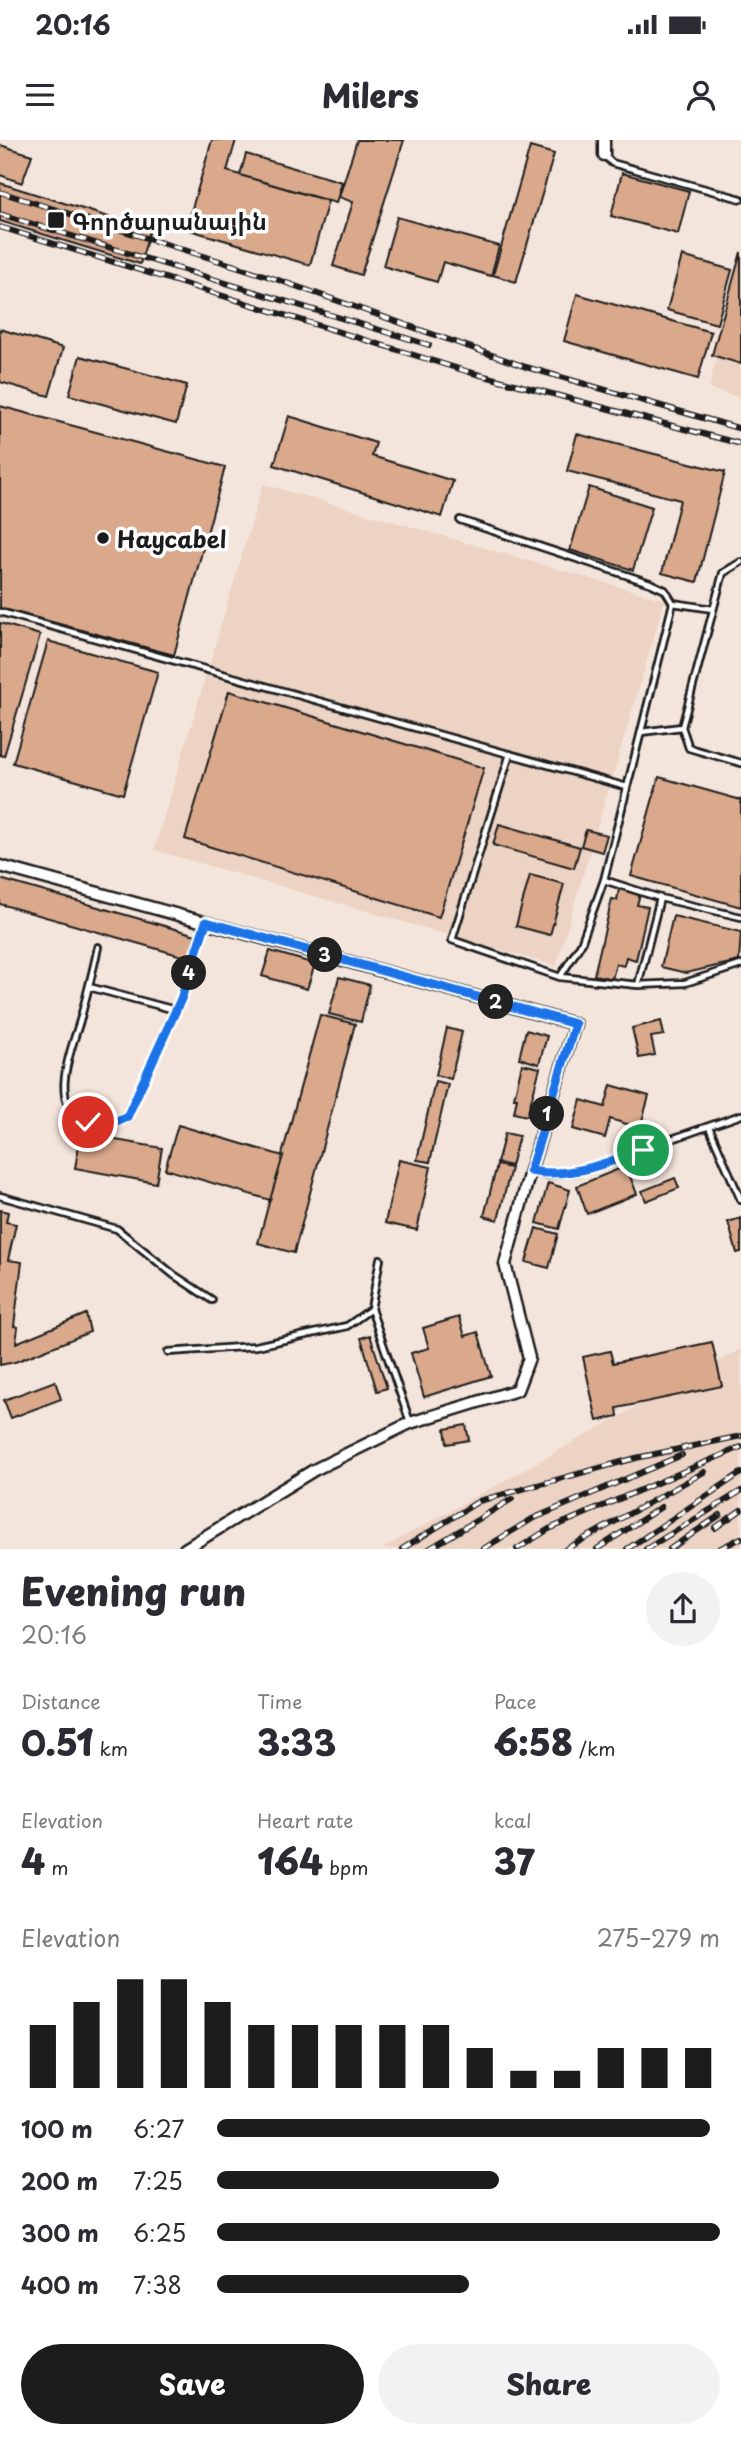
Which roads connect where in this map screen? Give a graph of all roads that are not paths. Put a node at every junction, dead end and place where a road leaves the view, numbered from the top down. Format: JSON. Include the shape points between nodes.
{"nodes":[{"id":1,"x":604,"y":140,"type":"edge"},
{"id":2,"x":604,"y":155,"type":"joint"},
{"id":3,"x":741,"y":200,"type":"edge"},
{"id":4,"x":460,"y":520,"type":"dead end"},
{"id":5,"x":741,"y":562,"type":"edge"},
{"id":6,"x":673,"y":603,"type":"junction"},
{"id":7,"x":713,"y":610,"type":"junction"},
{"id":8,"x":0,"y":612,"type":"edge"},
{"id":9,"x":682,"y":727,"type":"junction"},
{"id":10,"x":641,"y":732,"type":"junction"},
{"id":11,"x":510,"y":754,"type":"junction"},
{"id":12,"x":741,"y":763,"type":"edge"},
{"id":13,"x":627,"y":787,"type":"junction"},
{"id":14,"x":0,"y":866,"type":"edge"},
{"id":15,"x":604,"y":880,"type":"junction"},
{"id":16,"x":660,"y":898,"type":"junction"},
{"id":17,"x":741,"y":917,"type":"edge"},
{"id":18,"x":206,"y":922,"type":"junction"},
{"id":19,"x":98,"y":947,"type":"dead end"},
{"id":20,"x":741,"y":965,"type":"edge"},
{"id":21,"x":560,"y":977,"type":"junction"},
{"id":22,"x":638,"y":985,"type":"junction"},
{"id":23,"x":89,"y":987,"type":"junction"},
{"id":24,"x":175,"y":1010,"type":"junction"},
{"id":25,"x":741,"y":1115,"type":"edge"},
{"id":26,"x":709,"y":1128,"type":"junction"},
{"id":27,"x":530,"y":1171,"type":"junction"},
{"id":28,"x":0,"y":1196,"type":"edge"},
{"id":29,"x":741,"y":1200,"type":"edge"},
{"id":30,"x":380,"y":1259,"type":"dead end"},
{"id":31,"x":212,"y":1300,"type":"dead end"},
{"id":32,"x":371,"y":1309,"type":"junction"},
{"id":33,"x":168,"y":1352,"type":"dead end"},
{"id":34,"x":410,"y":1423,"type":"junction"},
{"id":35,"x":185,"y":1549,"type":"edge"}],
"edges":[{"from":1,"to":2,"type":"street"},
{"from":2,"to":3,"type":"lane","via":[[612,163]]},
{"from":4,"to":6,"type":"lane","via":[[650,583],[665,590]]},
{"from":5,"to":7,"type":"lane","via":[[723,573]]},
{"from":6,"to":7,"type":"lane"},
{"from":6,"to":10,"type":"lane"},
{"from":7,"to":9,"type":"lane"},
{"from":8,"to":11,"type":"lane"},
{"from":9,"to":10,"type":"lane"},
{"from":9,"to":12,"type":"lane","via":[[690,748]]},
{"from":10,"to":13,"type":"lane"},
{"from":11,"to":13,"type":"lane"},
{"from":11,"to":21,"type":"lane","via":[[452,940]]},
{"from":13,"to":15,"type":"lane"},
{"from":14,"to":18,"type":"street"},
{"from":15,"to":16,"type":"lane"},
{"from":15,"to":21,"type":"lane","via":[[581,944]]},
{"from":16,"to":17,"type":"lane"},
{"from":16,"to":22,"type":"lane"},
{"from":18,"to":24,"type":"lane"},
{"from":18,"to":27,"type":"street","via":[[575,1024]]},
{"from":19,"to":23,"type":"lane"},
{"from":20,"to":22,"type":"lane","via":[[685,983]]},
{"from":21,"to":22,"type":"lane"},
{"from":23,"to":24,"type":"lane"},
{"from":23,"to":24,"type":"lane","via":[[64,1078],[65,1101],[73,1114],[88,1122],[108,1124],[127,1117]]},
{"from":25,"to":26,"type":"lane"},
{"from":26,"to":27,"type":"lane","via":[[577,1172],[549,1175]]},
{"from":26,"to":29,"type":"lane"},
{"from":27,"to":34,"type":"street","via":[[505,1264],[529,1358],[517,1390]]},
{"from":28,"to":31,"type":"lane","via":[[117,1229]]},
{"from":30,"to":32,"type":"lane"},
{"from":32,"to":33,"type":"lane","via":[[348,1326],[256,1346]]},
{"from":32,"to":34,"type":"lane"},
{"from":34,"to":35,"type":"street","via":[[314,1470]]}]}
